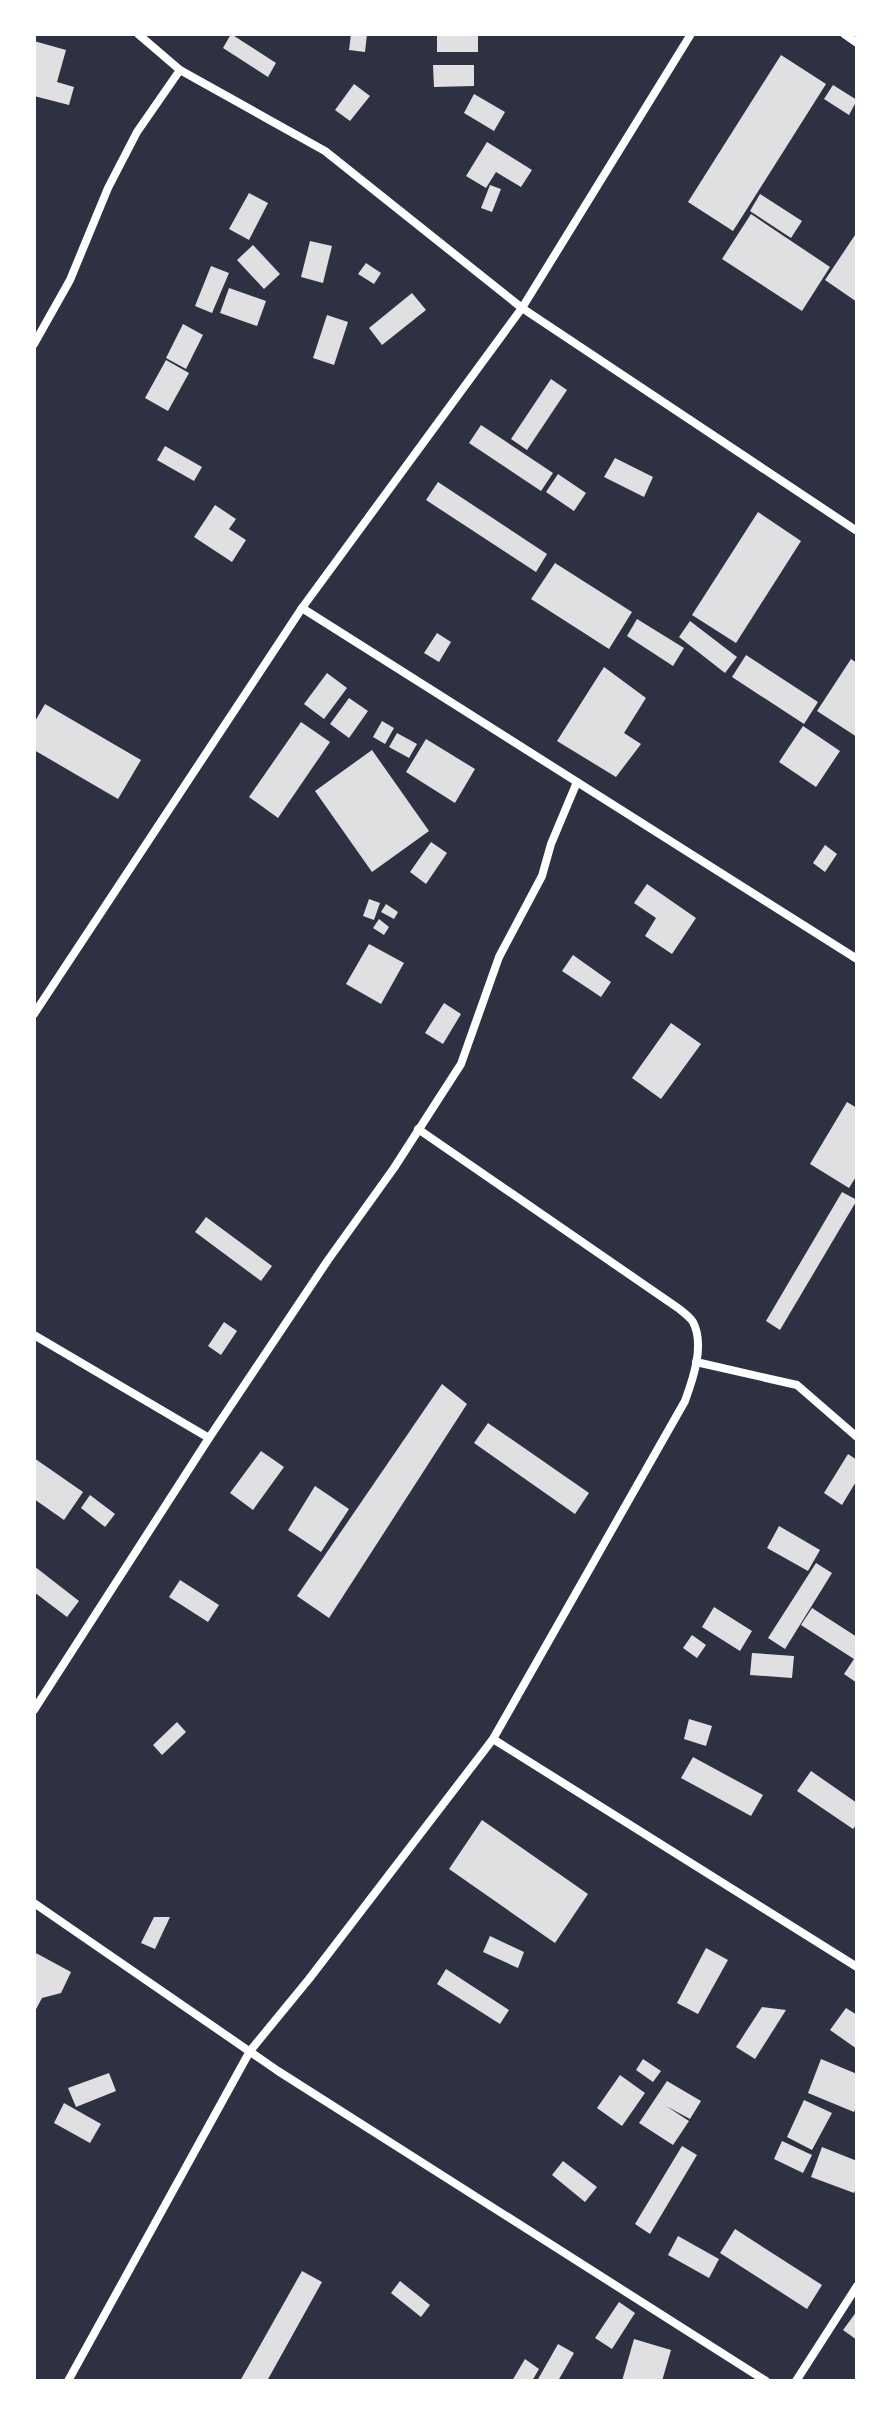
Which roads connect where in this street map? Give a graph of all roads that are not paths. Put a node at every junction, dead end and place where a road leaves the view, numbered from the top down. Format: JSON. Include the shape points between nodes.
{"nodes":[{"id":1,"x":138,"y":34,"type":"edge"},
{"id":2,"x":691,"y":34,"type":"edge"},
{"id":3,"x":844,"y":34,"type":"edge"},
{"id":4,"x":857,"y":43,"type":"edge"},
{"id":5,"x":180,"y":70,"type":"junction"},
{"id":6,"x":522,"y":308,"type":"junction"},
{"id":7,"x":34,"y":344,"type":"edge"},
{"id":8,"x":857,"y":531,"type":"edge"},
{"id":9,"x":302,"y":608,"type":"junction"},
{"id":10,"x":577,"y":782,"type":"junction"},
{"id":11,"x":857,"y":959,"type":"edge"},
{"id":12,"x":34,"y":1014,"type":"edge"},
{"id":13,"x":418,"y":1129,"type":"junction"},
{"id":14,"x":34,"y":1335,"type":"edge"},
{"id":15,"x":696,"y":1362,"type":"junction"},
{"id":16,"x":857,"y":1437,"type":"edge"},
{"id":17,"x":209,"y":1438,"type":"junction"},
{"id":18,"x":34,"y":1710,"type":"edge"},
{"id":19,"x":493,"y":1739,"type":"junction"},
{"id":20,"x":34,"y":1903,"type":"edge"},
{"id":21,"x":857,"y":1967,"type":"edge"},
{"id":22,"x":250,"y":2051,"type":"junction"},
{"id":23,"x":857,"y":2286,"type":"edge"},
{"id":24,"x":68,"y":2381,"type":"edge"},
{"id":25,"x":766,"y":2381,"type":"edge"},
{"id":26,"x":796,"y":2381,"type":"edge"}],
"edges":[{"from":1,"to":5,"type":"street"},
{"from":2,"to":6,"type":"street"},
{"from":3,"to":4,"type":"street"},
{"from":5,"to":6,"type":"street","via":[[325,151]]},
{"from":5,"to":7,"type":"street","via":[[137,132],[70,280]]},
{"from":6,"to":8,"type":"street"},
{"from":6,"to":9,"type":"street"},
{"from":9,"to":10,"type":"street"},
{"from":9,"to":12,"type":"street"},
{"from":10,"to":11,"type":"street"},
{"from":10,"to":13,"type":"street","via":[[542,876],[499,957],[461,1064]]},
{"from":13,"to":15,"type":"street","via":[[678,1308],[693,1321]]},
{"from":13,"to":17,"type":"street"},
{"from":14,"to":17,"type":"street"},
{"from":15,"to":16,"type":"street","via":[[797,1385]]},
{"from":15,"to":19,"type":"street","via":[[685,1401]]},
{"from":17,"to":18,"type":"street"},
{"from":19,"to":21,"type":"street"},
{"from":19,"to":22,"type":"street"},
{"from":20,"to":22,"type":"street"},
{"from":22,"to":24,"type":"street"},
{"from":22,"to":25,"type":"street"},
{"from":23,"to":26,"type":"street"}]}
